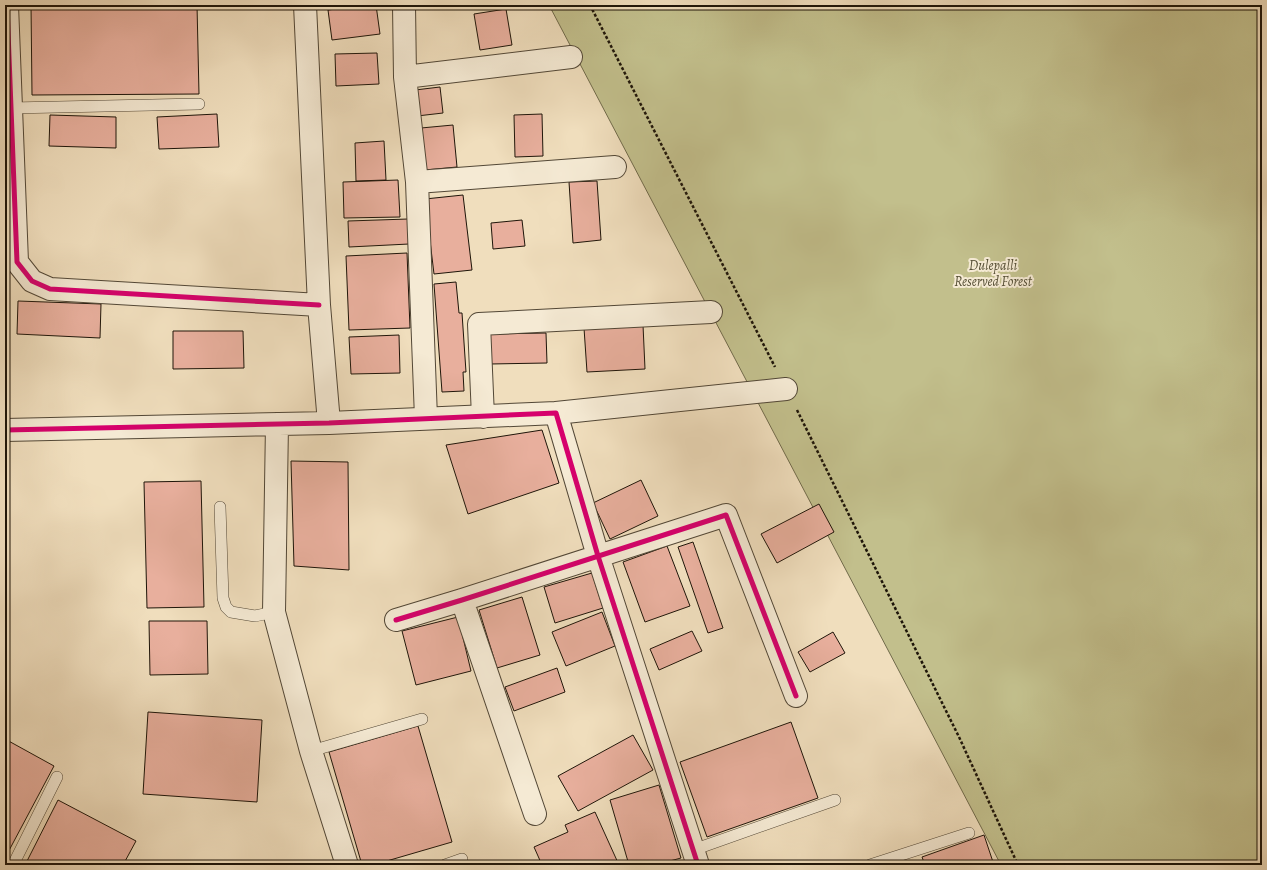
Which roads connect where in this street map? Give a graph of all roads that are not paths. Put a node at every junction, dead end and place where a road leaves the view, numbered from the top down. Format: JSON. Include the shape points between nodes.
{"nodes":[{"id":1,"x":7,"y":5,"type":"edge"},
{"id":2,"x":305,"y":5,"type":"edge"},
{"id":3,"x":404,"y":5,"type":"edge"},
{"id":4,"x":571,"y":58,"type":"dead end"},
{"id":5,"x":405,"y":76,"type":"junction"},
{"id":6,"x":200,"y":104,"type":"dead end"},
{"id":7,"x":11,"y":108,"type":"junction"},
{"id":8,"x":616,"y":167,"type":"dead end"},
{"id":9,"x":417,"y":182,"type":"junction"},
{"id":10,"x":319,"y":305,"type":"junction"},
{"id":11,"x":711,"y":312,"type":"dead end"},
{"id":12,"x":786,"y":389,"type":"road end"},
{"id":13,"x":556,"y":413,"type":"junction"},
{"id":14,"x":483,"y":416,"type":"junction"},
{"id":15,"x":426,"y":418,"type":"junction"},
{"id":16,"x":329,"y":423,"type":"junction"},
{"id":17,"x":277,"y":424,"type":"junction"},
{"id":18,"x":5,"y":430,"type":"edge"},
{"id":19,"x":220,"y":508,"type":"dead end"},
{"id":20,"x":598,"y":556,"type":"junction"},
{"id":21,"x":462,"y":600,"type":"junction"},
{"id":22,"x":274,"y":612,"type":"junction"},
{"id":23,"x":396,"y":620,"type":"dead end"},
{"id":24,"x":796,"y":696,"type":"dead end"},
{"id":25,"x":422,"y":719,"type":"dead end"},
{"id":26,"x":311,"y":751,"type":"junction"},
{"id":27,"x":57,"y":777,"type":"dead end"},
{"id":28,"x":835,"y":800,"type":"dead end"},
{"id":29,"x":535,"y":814,"type":"dead end"},
{"id":30,"x":969,"y":833,"type":"dead end"},
{"id":31,"x":696,"y":858,"type":"edge"},
{"id":32,"x":462,"y":859,"type":"dead end"},
{"id":33,"x":13,"y":865,"type":"edge"},
{"id":34,"x":347,"y":865,"type":"edge"},
{"id":35,"x":445,"y":865,"type":"edge"},
{"id":36,"x":870,"y":865,"type":"edge"}],
"edges":[{"from":1,"to":7,"type":"street"},
{"from":2,"to":10,"type":"street"},
{"from":3,"to":5,"type":"street"},
{"from":4,"to":5,"type":"street"},
{"from":5,"to":9,"type":"street"},
{"from":6,"to":7,"type":"lane"},
{"from":7,"to":10,"type":"street","via":[[17,262],[32,282],[50,290]]},
{"from":8,"to":9,"type":"street"},
{"from":9,"to":15,"type":"street"},
{"from":10,"to":16,"type":"street"},
{"from":11,"to":14,"type":"street","via":[[480,324]]},
{"from":12,"to":13,"type":"street"},
{"from":13,"to":14,"type":"street"},
{"from":13,"to":20,"type":"street"},
{"from":14,"to":15,"type":"street"},
{"from":15,"to":16,"type":"street"},
{"from":16,"to":17,"type":"street"},
{"from":17,"to":18,"type":"street"},
{"from":17,"to":22,"type":"street"},
{"from":19,"to":22,"type":"lane","via":[[223,598],[226,607],[231,612],[255,616]]},
{"from":20,"to":21,"type":"street"},
{"from":20,"to":24,"type":"street","via":[[726,514]]},
{"from":20,"to":31,"type":"street"},
{"from":21,"to":23,"type":"street"},
{"from":21,"to":29,"type":"street"},
{"from":22,"to":26,"type":"street"},
{"from":25,"to":26,"type":"lane"},
{"from":26,"to":34,"type":"street"},
{"from":27,"to":33,"type":"lane"},
{"from":28,"to":31,"type":"lane"},
{"from":30,"to":36,"type":"lane"},
{"from":32,"to":35,"type":"lane"}]}
